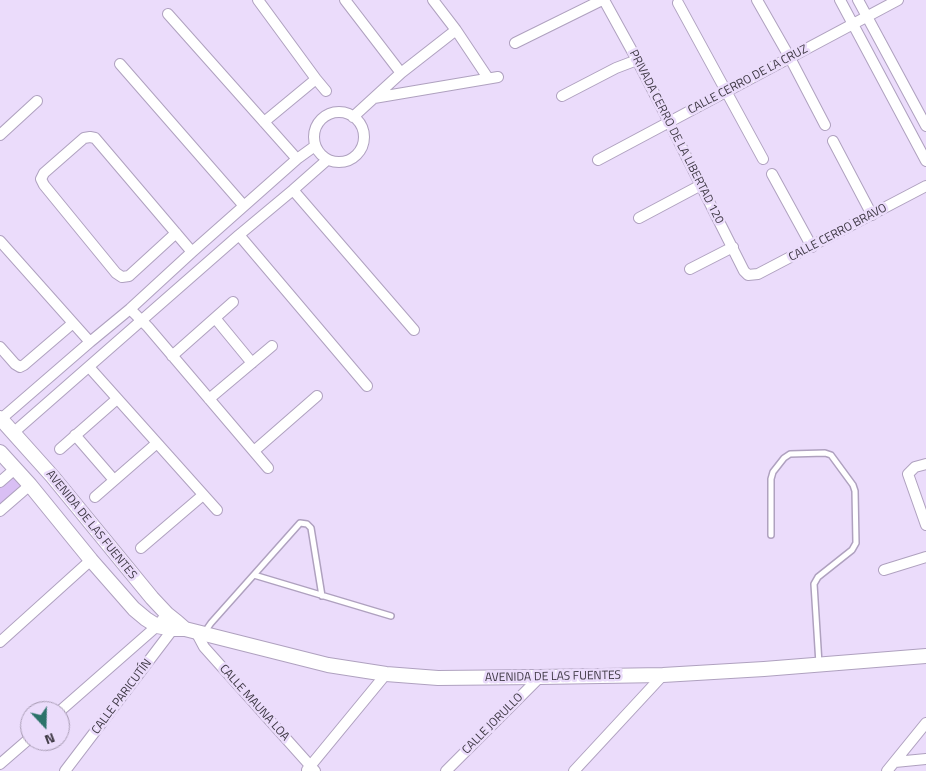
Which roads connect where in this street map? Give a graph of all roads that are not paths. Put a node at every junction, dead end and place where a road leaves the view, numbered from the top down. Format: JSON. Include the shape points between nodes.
{"nodes":[{"id":1,"x":258,"y":0,"type":"edge"},
{"id":2,"x":345,"y":0,"type":"edge"},
{"id":3,"x":432,"y":0,"type":"edge"},
{"id":4,"x":603,"y":0,"type":"edge"},
{"id":5,"x":757,"y":0,"type":"edge"},
{"id":6,"x":840,"y":0,"type":"edge"},
{"id":7,"x":858,"y":0,"type":"edge"},
{"id":8,"x":898,"y":0,"type":"edge"},
{"id":9,"x":678,"y":3,"type":"dead end"},
{"id":10,"x":168,"y":14,"type":"dead end"},
{"id":11,"x":867,"y":17,"type":"junction"},
{"id":12,"x":852,"y":24,"type":"junction"},
{"id":13,"x":456,"y":30,"type":"junction"},
{"id":14,"x":515,"y":43,"type":"dead end"},
{"id":15,"x":790,"y":58,"type":"junction"},
{"id":16,"x":637,"y":60,"type":"junction"},
{"id":17,"x":120,"y":64,"type":"dead end"},
{"id":18,"x":400,"y":74,"type":"junction"},
{"id":19,"x":316,"y":79,"type":"junction"},
{"id":20,"x":326,"y":91,"type":"dead end"},
{"id":21,"x":726,"y":92,"type":"junction"},
{"id":22,"x":562,"y":96,"type":"dead end"},
{"id":23,"x":373,"y":98,"type":"junction"},
{"id":24,"x":37,"y":101,"type":"dead end"},
{"id":25,"x":353,"y":117,"type":"junction"},
{"id":26,"x":264,"y":122,"type":"junction"},
{"id":27,"x":669,"y":122,"type":"junction"},
{"id":28,"x":825,"y":125,"type":"dead end"},
{"id":29,"x":926,"y":126,"type":"edge"},
{"id":30,"x":0,"y":134,"type":"edge"},
{"id":31,"x":833,"y":141,"type":"dead end"},
{"id":32,"x":315,"y":146,"type":"junction"},
{"id":33,"x":763,"y":158,"type":"dead end"},
{"id":34,"x":297,"y":159,"type":"junction"},
{"id":35,"x":327,"y":160,"type":"junction"},
{"id":36,"x":598,"y":160,"type":"dead end"},
{"id":37,"x":926,"y":161,"type":"edge"},
{"id":38,"x":772,"y":174,"type":"dead end"},
{"id":39,"x":701,"y":185,"type":"junction"},
{"id":40,"x":926,"y":186,"type":"edge"},
{"id":41,"x":293,"y":190,"type":"junction"},
{"id":42,"x":244,"y":206,"type":"junction"},
{"id":43,"x":872,"y":215,"type":"junction"},
{"id":44,"x":639,"y":218,"type":"dead end"},
{"id":45,"x":176,"y":233,"type":"junction"},
{"id":46,"x":239,"y":235,"type":"junction"},
{"id":47,"x":0,"y":241,"type":"edge"},
{"id":48,"x":733,"y":247,"type":"junction"},
{"id":49,"x":812,"y":247,"type":"junction"},
{"id":50,"x":192,"y":252,"type":"junction"},
{"id":51,"x":690,"y":269,"type":"dead end"},
{"id":52,"x":748,"y":275,"type":"joint"},
{"id":53,"x":233,"y":302,"type":"dead end"},
{"id":54,"x":130,"y":309,"type":"junction"},
{"id":55,"x":215,"y":318,"type":"junction"},
{"id":56,"x":141,"y":321,"type":"junction"},
{"id":57,"x":73,"y":323,"type":"junction"},
{"id":58,"x":414,"y":330,"type":"dead end"},
{"id":59,"x":90,"y":342,"type":"junction"},
{"id":60,"x":272,"y":346,"type":"dead end"},
{"id":61,"x":0,"y":347,"type":"edge"},
{"id":62,"x":172,"y":356,"type":"junction"},
{"id":63,"x":252,"y":363,"type":"junction"},
{"id":64,"x":89,"y":367,"type":"junction"},
{"id":65,"x":367,"y":386,"type":"dead end"},
{"id":66,"x":317,"y":396,"type":"dead end"},
{"id":67,"x":117,"y":399,"type":"junction"},
{"id":68,"x":209,"y":399,"type":"junction"},
{"id":69,"x":0,"y":419,"type":"edge"},
{"id":70,"x":13,"y":433,"type":"junction"},
{"id":71,"x":76,"y":435,"type":"junction"},
{"id":72,"x":157,"y":443,"type":"junction"},
{"id":73,"x":60,"y":450,"type":"dead end"},
{"id":74,"x":254,"y":451,"type":"junction"},
{"id":75,"x":0,"y":452,"type":"edge"},
{"id":76,"x":926,"y":464,"type":"edge"},
{"id":77,"x":16,"y":468,"type":"junction"},
{"id":78,"x":268,"y":468,"type":"dead end"},
{"id":79,"x":114,"y":480,"type":"junction"},
{"id":80,"x":0,"y":482,"type":"edge"},
{"id":81,"x":30,"y":485,"type":"junction"},
{"id":82,"x":203,"y":495,"type":"junction"},
{"id":83,"x":95,"y":497,"type":"dead end"},
{"id":84,"x":217,"y":510,"type":"dead end"},
{"id":85,"x":0,"y":511,"type":"edge"},
{"id":86,"x":926,"y":525,"type":"edge"},
{"id":87,"x":771,"y":534,"type":"dead end"},
{"id":88,"x":141,"y":548,"type":"dead end"},
{"id":89,"x":926,"y":557,"type":"edge"},
{"id":90,"x":91,"y":560,"type":"junction"},
{"id":91,"x":884,"y":570,"type":"dead end"},
{"id":92,"x":254,"y":575,"type":"junction"},
{"id":93,"x":322,"y":596,"type":"junction"},
{"id":94,"x":391,"y":616,"type":"dead end"},
{"id":95,"x":157,"y":626,"type":"junction"},
{"id":96,"x":184,"y":627,"type":"junction"},
{"id":97,"x":0,"y":642,"type":"edge"},
{"id":98,"x":926,"y":656,"type":"edge"},
{"id":99,"x":819,"y":665,"type":"junction"},
{"id":100,"x":386,"y":674,"type":"junction"},
{"id":101,"x":663,"y":675,"type":"junction"},
{"id":102,"x":540,"y":677,"type":"junction"},
{"id":103,"x":70,"y":702,"type":"edge"},
{"id":104,"x":926,"y":723,"type":"edge"},
{"id":105,"x":20,"y":747,"type":"edge"},
{"id":106,"x":926,"y":759,"type":"edge"},
{"id":107,"x":895,"y":762,"type":"junction"},
{"id":108,"x":0,"y":764,"type":"edge"},
{"id":109,"x":310,"y":769,"type":"edge"},
{"id":110,"x":65,"y":771,"type":"edge"},
{"id":111,"x":446,"y":771,"type":"edge"},
{"id":112,"x":574,"y":771,"type":"edge"},
{"id":113,"x":887,"y":771,"type":"edge"}],
"edges":[{"from":1,"to":19,"type":"street"},
{"from":2,"to":18,"type":"street"},
{"from":3,"to":13,"type":"street"},
{"from":4,"to":14,"type":"street"},
{"from":4,"to":16,"type":"street","name":"PRIVADA CERRO DE LA LIBERTAD 120"},
{"from":5,"to":15,"type":"street"},
{"from":6,"to":12,"type":"street"},
{"from":7,"to":11,"type":"street"},
{"from":8,"to":11,"type":"street","name":"CALLE CERRO DE LA CRUZ"},
{"from":9,"to":21,"type":"street"},
{"from":10,"to":26,"type":"street"},
{"from":11,"to":12,"type":"street","name":"CALLE CERRO DE LA CRUZ"},
{"from":11,"to":29,"type":"street"},
{"from":12,"to":15,"type":"street","name":"CALLE CERRO DE LA CRUZ"},
{"from":12,"to":37,"type":"street"},
{"from":13,"to":18,"type":"street"},
{"from":13,"to":23,"type":"street","via":[[493,77]]},
{"from":15,"to":21,"type":"street","name":"CALLE CERRO DE LA CRUZ"},
{"from":15,"to":28,"type":"street"},
{"from":16,"to":22,"type":"street"},
{"from":16,"to":27,"type":"street","name":"PRIVADA CERRO DE LA LIBERTAD 120"},
{"from":17,"to":42,"type":"street"},
{"from":18,"to":23,"type":"street"},
{"from":19,"to":20,"type":"street"},
{"from":19,"to":26,"type":"street"},
{"from":21,"to":27,"type":"street","name":"CALLE CERRO DE LA CRUZ"},
{"from":21,"to":33,"type":"street"},
{"from":23,"to":25,"type":"street"},
{"from":24,"to":30,"type":"street"},
{"from":25,"to":32,"type":"street","via":[[340,112],[322,119],[313,137]]},
{"from":25,"to":35,"type":"street","via":[[363,130],[361,150],[345,162]]},
{"from":26,"to":34,"type":"street"},
{"from":27,"to":36,"type":"street","name":"CALLE CERRO DE LA CRUZ"},
{"from":27,"to":39,"type":"street","name":"PRIVADA CERRO DE LA LIBERTAD 120"},
{"from":31,"to":43,"type":"street"},
{"from":32,"to":34,"type":"street"},
{"from":32,"to":35,"type":"street"},
{"from":34,"to":42,"type":"street"},
{"from":35,"to":41,"type":"street"},
{"from":38,"to":49,"type":"street"},
{"from":39,"to":44,"type":"street"},
{"from":39,"to":48,"type":"street","name":"PRIVADA CERRO DE LA LIBERTAD 120"},
{"from":40,"to":43,"type":"street","name":"CALLE CERRO BRAVO"},
{"from":41,"to":46,"type":"street"},
{"from":41,"to":58,"type":"street"},
{"from":42,"to":50,"type":"street"},
{"from":43,"to":49,"type":"street","name":"CALLE CERRO BRAVO"},
{"from":45,"to":45,"type":"street","via":[[95,138],[84,138],[44,173],[44,185],[122,277],[129,276]]},
{"from":45,"to":50,"type":"street"},
{"from":46,"to":56,"type":"street"},
{"from":46,"to":65,"type":"street"},
{"from":47,"to":57,"type":"street"},
{"from":48,"to":51,"type":"street"},
{"from":48,"to":52,"type":"street","name":"PRIVADA CERRO DE LA LIBERTAD 120"},
{"from":49,"to":52,"type":"street","name":"CALLE CERRO BRAVO","via":[[758,274]]},
{"from":50,"to":54,"type":"street"},
{"from":53,"to":55,"type":"street"},
{"from":54,"to":56,"type":"street"},
{"from":54,"to":59,"type":"street"},
{"from":55,"to":62,"type":"street"},
{"from":55,"to":63,"type":"street"},
{"from":56,"to":62,"type":"street"},
{"from":56,"to":64,"type":"street"},
{"from":57,"to":59,"type":"street"},
{"from":57,"to":61,"type":"street","via":[[20,367]]},
{"from":59,"to":69,"type":"street"},
{"from":60,"to":63,"type":"street"},
{"from":62,"to":68,"type":"street"},
{"from":63,"to":68,"type":"street"},
{"from":64,"to":67,"type":"street"},
{"from":64,"to":70,"type":"street"},
{"from":66,"to":74,"type":"street"},
{"from":67,"to":71,"type":"street"},
{"from":67,"to":72,"type":"street"},
{"from":68,"to":74,"type":"street"},
{"from":69,"to":70,"type":"main road","name":"AVENIDA DE LAS FUENTES"},
{"from":70,"to":96,"type":"main road","name":"AVENIDA DE LAS FUENTES","via":[[152,598]]},
{"from":71,"to":73,"type":"street"},
{"from":71,"to":79,"type":"street"},
{"from":72,"to":79,"type":"street"},
{"from":72,"to":82,"type":"street"},
{"from":74,"to":78,"type":"street"},
{"from":75,"to":77,"type":"main road","name":"AVENIDA DE LAS FUENTES"},
{"from":76,"to":86,"type":"street","via":[[908,474]]},
{"from":77,"to":80,"type":"street"},
{"from":77,"to":81,"type":"main road","name":"AVENIDA DE LAS FUENTES"},
{"from":79,"to":83,"type":"street"},
{"from":81,"to":85,"type":"street"},
{"from":81,"to":90,"type":"main road","name":"AVENIDA DE LAS FUENTES"},
{"from":82,"to":84,"type":"street"},
{"from":82,"to":88,"type":"street"},
{"from":87,"to":99,"type":"lane","via":[[773,472],[790,454],[825,453],[830,456],[855,490],[856,543],[814,584]]},
{"from":89,"to":91,"type":"street"},
{"from":90,"to":95,"type":"main road","name":"AVENIDA DE LAS FUENTES","via":[[134,609]]},
{"from":90,"to":97,"type":"street"},
{"from":92,"to":93,"type":"lane"},
{"from":92,"to":93,"type":"lane","via":[[300,523],[307,524],[311,528]]},
{"from":92,"to":96,"type":"lane","via":[[211,622]]},
{"from":93,"to":94,"type":"lane"},
{"from":95,"to":96,"type":"main road","name":"AVENIDA DE LAS FUENTES"},
{"from":95,"to":103,"type":"street"},
{"from":96,"to":100,"type":"main road","name":"AVENIDA DE LAS FUENTES","via":[[328,665]]},
{"from":96,"to":109,"type":"street","name":"CALLE MAUNA LOA"},
{"from":96,"to":110,"type":"street","name":"CALLE PARICUTÍN"},
{"from":98,"to":99,"type":"main road","name":"AVENIDA DE LAS FUENTES"},
{"from":99,"to":101,"type":"main road","name":"AVENIDA DE LAS FUENTES"},
{"from":100,"to":102,"type":"main road","name":"AVENIDA DE LAS FUENTES","via":[[438,678]]},
{"from":100,"to":109,"type":"street"},
{"from":101,"to":102,"type":"main road","name":"AVENIDA DE LAS FUENTES"},
{"from":101,"to":112,"type":"street"},
{"from":102,"to":111,"type":"street","name":"CALLE JORULLO"},
{"from":104,"to":107,"type":"street"},
{"from":105,"to":108,"type":"street"},
{"from":106,"to":107,"type":"street"},
{"from":107,"to":113,"type":"street"}]}
